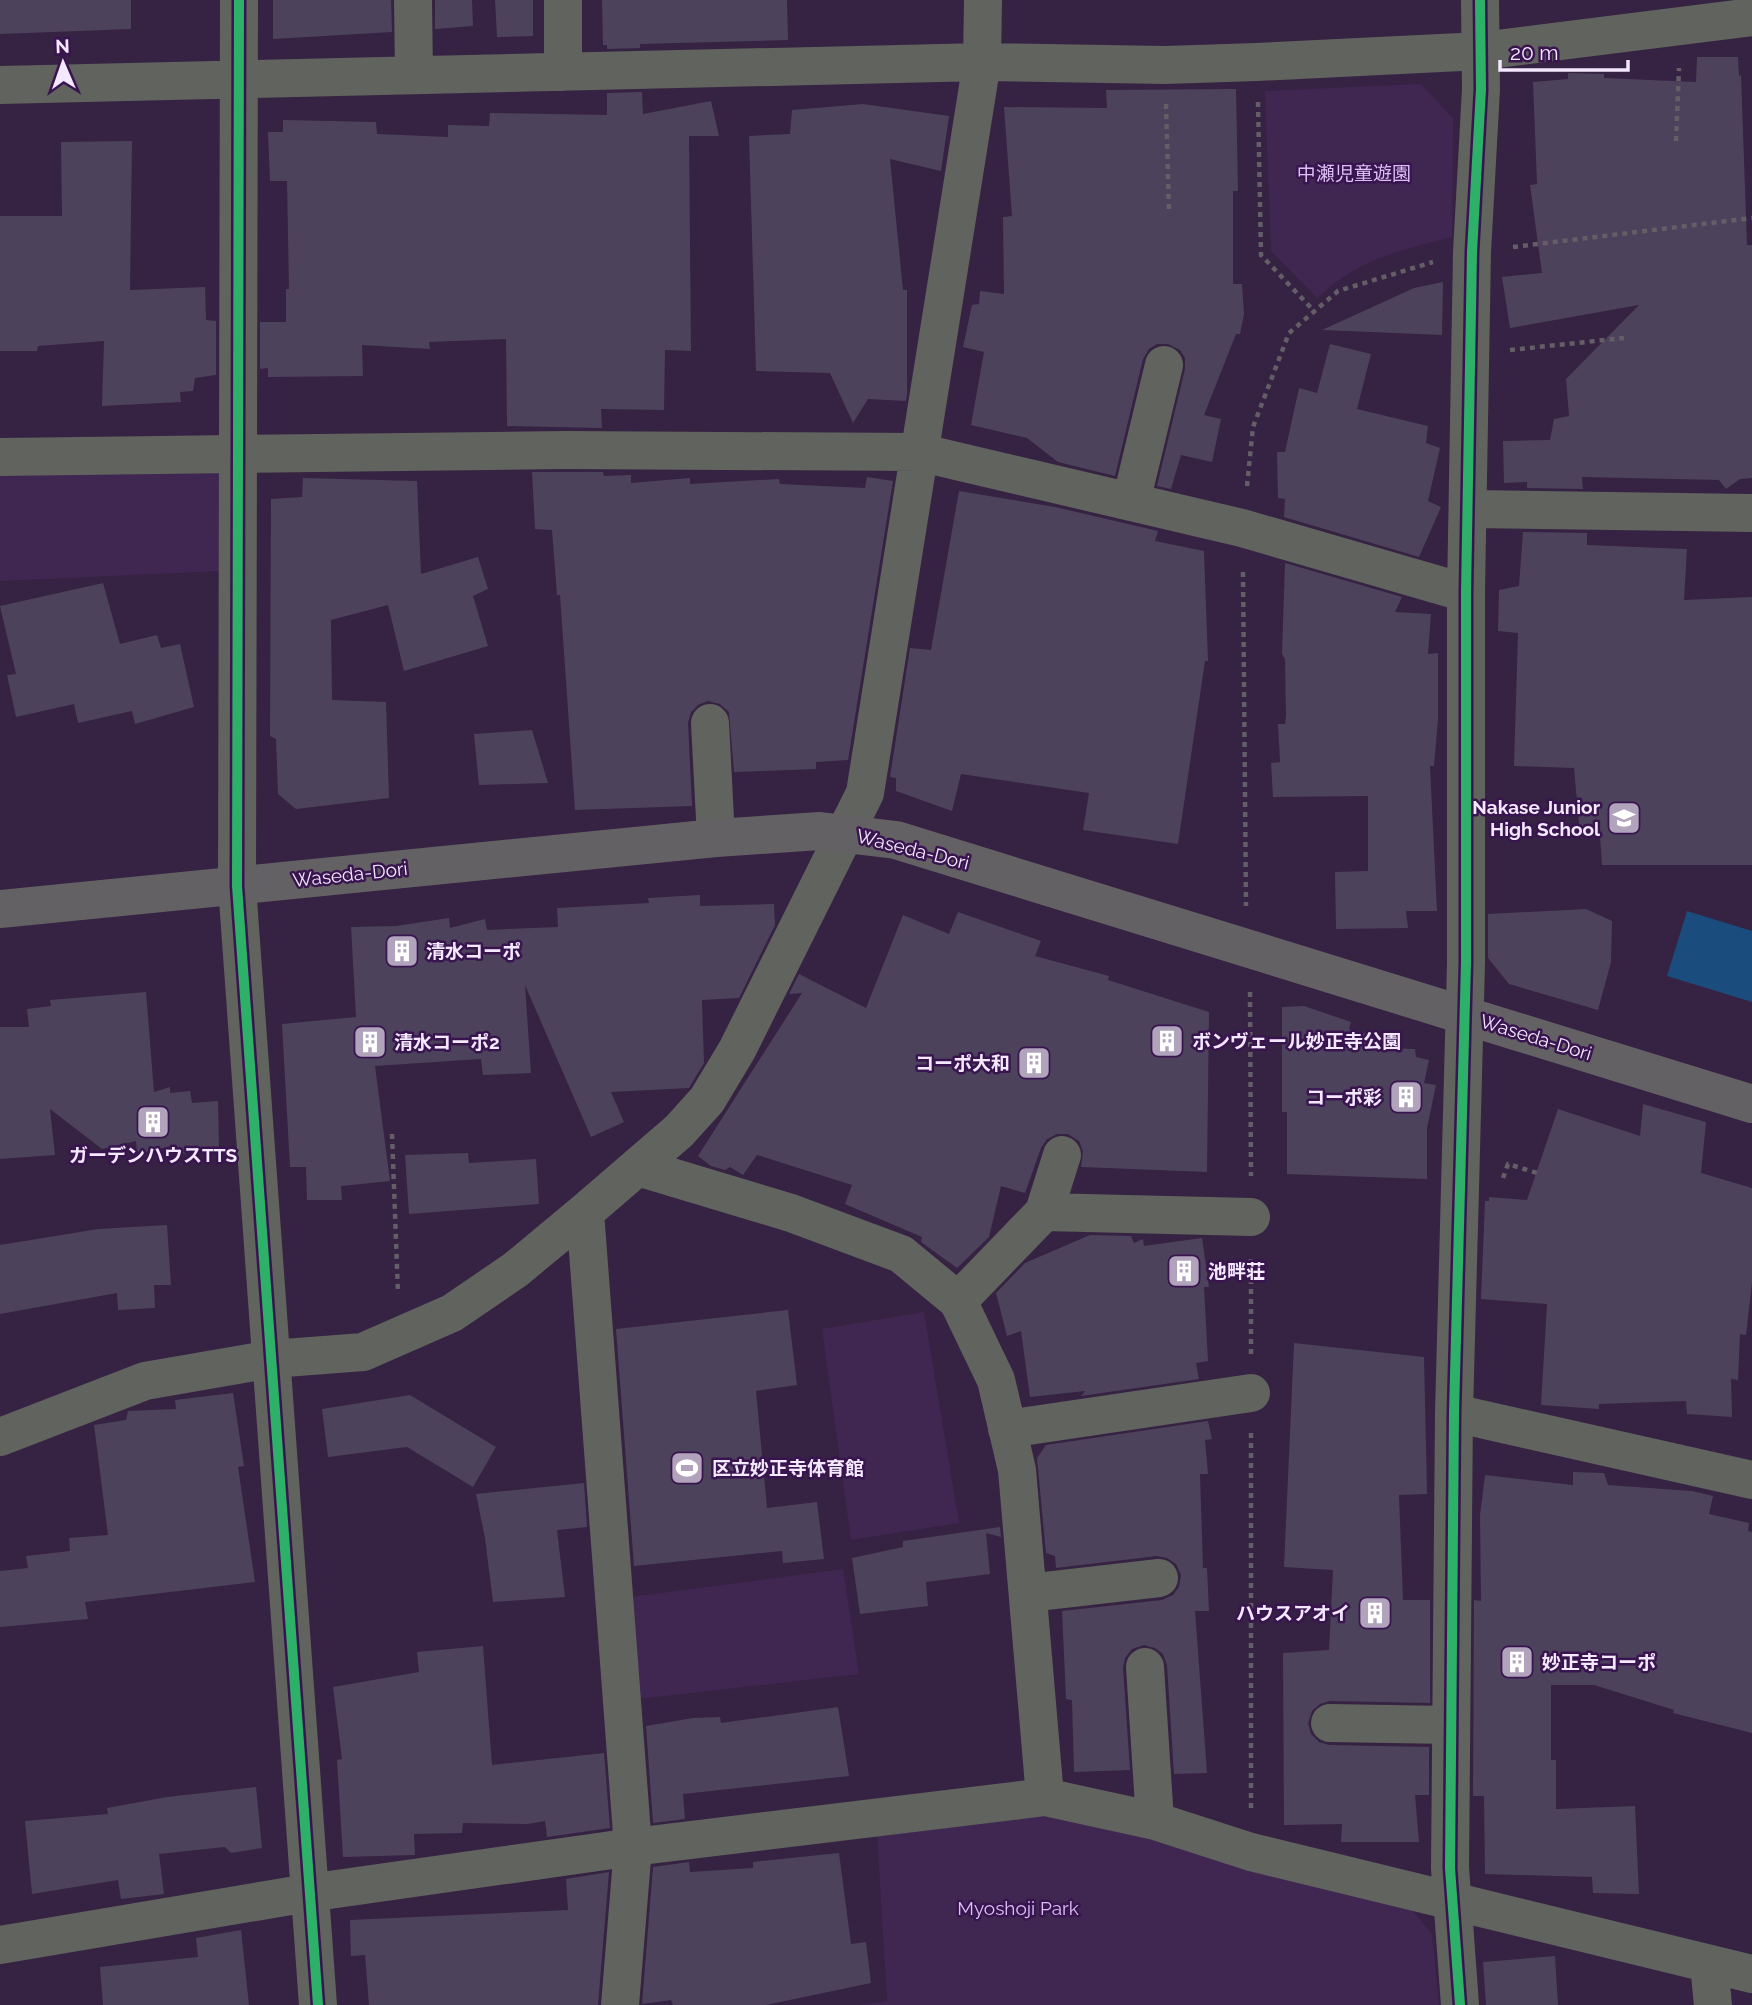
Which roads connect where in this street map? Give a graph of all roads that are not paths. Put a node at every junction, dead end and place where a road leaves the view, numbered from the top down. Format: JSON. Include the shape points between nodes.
{"nodes":[{"id":1,"x":239,"y":0,"type":"edge"},
{"id":2,"x":412,"y":0,"type":"edge"},
{"id":3,"x":563,"y":0,"type":"edge"},
{"id":4,"x":983,"y":0,"type":"edge"},
{"id":5,"x":1480,"y":0,"type":"edge"},
{"id":6,"x":1752,"y":17,"type":"edge"},
{"id":7,"x":1481,"y":51,"type":"junction"},
{"id":8,"x":982,"y":62,"type":"junction"},
{"id":9,"x":563,"y":72,"type":"junction"},
{"id":10,"x":414,"y":75,"type":"junction"},
{"id":11,"x":239,"y":80,"type":"junction"},
{"id":12,"x":0,"y":85,"type":"edge"},
{"id":13,"x":1164,"y":365,"type":"dead end"},
{"id":14,"x":918,"y":452,"type":"junction"},
{"id":15,"x":237,"y":456,"type":"junction"},
{"id":16,"x":0,"y":457,"type":"edge"},
{"id":17,"x":1131,"y":502,"type":"junction"},
{"id":18,"x":1468,"y":509,"type":"junction"},
{"id":19,"x":1752,"y":513,"type":"edge"},
{"id":20,"x":1466,"y":593,"type":"junction"},
{"id":21,"x":710,"y":723,"type":"dead end"},
{"id":22,"x":846,"y":832,"type":"junction"},
{"id":23,"x":716,"y":838,"type":"junction"},
{"id":24,"x":237,"y":886,"type":"junction"},
{"id":25,"x":0,"y":909,"type":"edge"},
{"id":26,"x":1464,"y":1014,"type":"junction"},
{"id":27,"x":1752,"y":1104,"type":"edge"},
{"id":28,"x":1062,"y":1155,"type":"dead end"},
{"id":29,"x":638,"y":1167,"type":"junction"},
{"id":30,"x":585,"y":1212,"type":"junction"},
{"id":31,"x":1044,"y":1212,"type":"junction"},
{"id":32,"x":1251,"y":1217,"type":"dead end"},
{"id":33,"x":958,"y":1301,"type":"junction"},
{"id":34,"x":272,"y":1359,"type":"junction"},
{"id":35,"x":1251,"y":1393,"type":"dead end"},
{"id":36,"x":1454,"y":1413,"type":"junction"},
{"id":37,"x":1007,"y":1429,"type":"junction"},
{"id":38,"x":0,"y":1437,"type":"edge"},
{"id":39,"x":1752,"y":1480,"type":"edge"},
{"id":40,"x":1159,"y":1578,"type":"dead end"},
{"id":41,"x":1028,"y":1593,"type":"junction"},
{"id":42,"x":1145,"y":1667,"type":"dead end"},
{"id":43,"x":1330,"y":1723,"type":"dead end"},
{"id":44,"x":1451,"y":1725,"type":"junction"},
{"id":45,"x":1045,"y":1797,"type":"junction"},
{"id":46,"x":1156,"y":1821,"type":"junction"},
{"id":47,"x":633,"y":1847,"type":"junction"},
{"id":48,"x":308,"y":1894,"type":"junction"},
{"id":49,"x":1450,"y":1899,"type":"junction"},
{"id":50,"x":0,"y":1945,"type":"edge"},
{"id":51,"x":1709,"y":1964,"type":"junction"},
{"id":52,"x":1752,"y":1974,"type":"edge"},
{"id":53,"x":318,"y":2005,"type":"edge"},
{"id":54,"x":620,"y":2005,"type":"edge"},
{"id":55,"x":1460,"y":2005,"type":"edge"},
{"id":56,"x":1713,"y":2005,"type":"edge"}],
"edges":[{"from":1,"to":11,"type":"street"},
{"from":2,"to":10,"type":"street"},
{"from":3,"to":9,"type":"street"},
{"from":4,"to":8,"type":"street"},
{"from":5,"to":7,"type":"street"},
{"from":6,"to":7,"type":"street"},
{"from":7,"to":8,"type":"street","via":[[1165,65]]},
{"from":7,"to":18,"type":"street"},
{"from":8,"to":9,"type":"street"},
{"from":8,"to":14,"type":"street"},
{"from":9,"to":10,"type":"street"},
{"from":10,"to":11,"type":"street"},
{"from":11,"to":12,"type":"street"},
{"from":11,"to":15,"type":"street"},
{"from":13,"to":17,"type":"street"},
{"from":14,"to":15,"type":"street","via":[[564,450]]},
{"from":14,"to":17,"type":"street"},
{"from":14,"to":22,"type":"street","via":[[865,793]]},
{"from":15,"to":16,"type":"street"},
{"from":15,"to":24,"type":"street"},
{"from":17,"to":20,"type":"street","via":[[1242,528]]},
{"from":18,"to":19,"type":"street"},
{"from":18,"to":20,"type":"street"},
{"from":20,"to":26,"type":"street"},
{"from":21,"to":23,"type":"street"},
{"from":22,"to":23,"type":"main road","name":"Waseda-Dori"},
{"from":22,"to":26,"type":"main road","name":"Waseda-Dori","via":[[896,840]]},
{"from":22,"to":29,"type":"street","via":[[737,1051],[707,1100]]},
{"from":23,"to":24,"type":"main road","name":"Waseda-Dori"},
{"from":24,"to":25,"type":"main road","name":"Waseda-Dori"},
{"from":24,"to":34,"type":"street"},
{"from":26,"to":27,"type":"main road","name":"Waseda-Dori"},
{"from":26,"to":36,"type":"street"},
{"from":28,"to":31,"type":"street"},
{"from":29,"to":30,"type":"street"},
{"from":29,"to":33,"type":"street","via":[[791,1213],[901,1254]]},
{"from":30,"to":34,"type":"street","via":[[515,1270],[462,1306],[400,1336],[363,1352]]},
{"from":30,"to":47,"type":"street"},
{"from":31,"to":32,"type":"street"},
{"from":31,"to":33,"type":"street"},
{"from":33,"to":37,"type":"street","via":[[996,1380]]},
{"from":34,"to":38,"type":"street","via":[[145,1381]]},
{"from":34,"to":48,"type":"street"},
{"from":35,"to":37,"type":"street"},
{"from":36,"to":39,"type":"street"},
{"from":36,"to":44,"type":"street"},
{"from":37,"to":41,"type":"street","via":[[1017,1470]]},
{"from":40,"to":41,"type":"street"},
{"from":41,"to":45,"type":"street"},
{"from":42,"to":46,"type":"street"},
{"from":43,"to":44,"type":"street"},
{"from":44,"to":49,"type":"street"},
{"from":45,"to":46,"type":"street"},
{"from":45,"to":47,"type":"street"},
{"from":46,"to":49,"type":"street","via":[[1251,1852]]},
{"from":47,"to":48,"type":"street"},
{"from":47,"to":54,"type":"street"},
{"from":48,"to":50,"type":"street"},
{"from":48,"to":53,"type":"street"},
{"from":49,"to":51,"type":"street"},
{"from":49,"to":55,"type":"street"},
{"from":51,"to":52,"type":"street"},
{"from":51,"to":56,"type":"street"}]}
